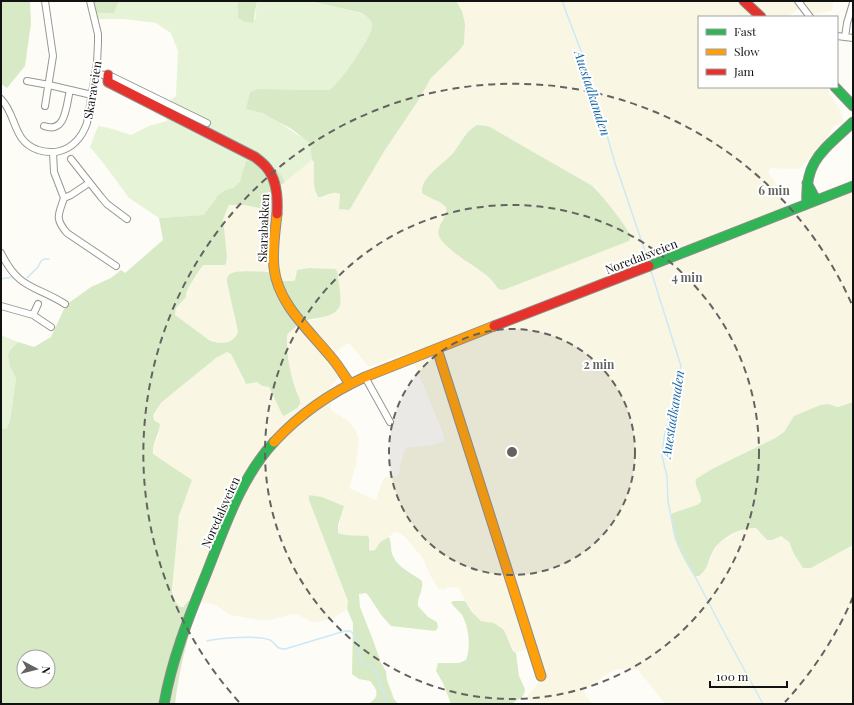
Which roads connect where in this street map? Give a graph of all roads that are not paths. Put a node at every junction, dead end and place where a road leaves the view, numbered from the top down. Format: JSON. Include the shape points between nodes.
{"nodes":[{"id":1,"x":45,"y":1,"type":"edge"},
{"id":2,"x":90,"y":1,"type":"edge"},
{"id":3,"x":744,"y":1,"type":"edge"},
{"id":4,"x":798,"y":1,"type":"edge"},
{"id":5,"x":853,"y":3,"type":"edge"},
{"id":6,"x":760,"y":16,"type":"edge"},
{"id":7,"x":809,"y":16,"type":"edge"},
{"id":8,"x":838,"y":36,"type":"edge"},
{"id":9,"x":845,"y":37,"type":"junction"},
{"id":10,"x":853,"y":38,"type":"edge"},
{"id":11,"x":95,"y":73,"type":"junction"},
{"id":12,"x":108,"y":75,"type":"junction"},
{"id":13,"x":27,"y":82,"type":"dead end"},
{"id":14,"x":48,"y":85,"type":"junction"},
{"id":15,"x":836,"y":88,"type":"edge"},
{"id":16,"x":70,"y":90,"type":"junction"},
{"id":17,"x":92,"y":95,"type":"junction"},
{"id":18,"x":1,"y":99,"type":"edge"},
{"id":19,"x":45,"y":106,"type":"dead end"},
{"id":20,"x":853,"y":106,"type":"edge"},
{"id":21,"x":207,"y":123,"type":"dead end"},
{"id":22,"x":852,"y":124,"type":"edge"},
{"id":23,"x":44,"y":126,"type":"dead end"},
{"id":24,"x":53,"y":152,"type":"junction"},
{"id":25,"x":71,"y":158,"type":"dead end"},
{"id":26,"x":89,"y":183,"type":"junction"},
{"id":27,"x":807,"y":183,"type":"junction"},
{"id":28,"x":853,"y":186,"type":"edge"},
{"id":29,"x":64,"y":198,"type":"junction"},
{"id":30,"x":816,"y":200,"type":"junction"},
{"id":31,"x":807,"y":204,"type":"junction"},
{"id":32,"x":127,"y":219,"type":"dead end"},
{"id":33,"x":1,"y":253,"type":"edge"},
{"id":34,"x":116,"y":266,"type":"dead end"},
{"id":35,"x":38,"y":304,"type":"dead end"},
{"id":36,"x":65,"y":304,"type":"dead end"},
{"id":37,"x":1,"y":306,"type":"edge"},
{"id":38,"x":33,"y":315,"type":"junction"},
{"id":39,"x":51,"y":327,"type":"dead end"},
{"id":40,"x":437,"y":349,"type":"junction"},
{"id":41,"x":365,"y":377,"type":"junction"},
{"id":42,"x":350,"y":384,"type":"junction"},
{"id":43,"x":390,"y":422,"type":"dead end"},
{"id":44,"x":541,"y":676,"type":"dead end"},
{"id":45,"x":164,"y":704,"type":"edge"}],
"edges":[{"from":1,"to":14,"type":"street","via":[[53,56]]},
{"from":2,"to":11,"type":"street","name":"Skaraveien","via":[[98,34]]},
{"from":3,"to":6,"type":"main road"},
{"from":4,"to":7,"type":"street"},
{"from":5,"to":9,"type":"street"},
{"from":8,"to":9,"type":"street"},
{"from":9,"to":10,"type":"street"},
{"from":11,"to":12,"type":"street"},
{"from":11,"to":17,"type":"street","name":"Skaraveien"},
{"from":12,"to":21,"type":"street"},
{"from":12,"to":42,"type":"main road","name":"Skarabakken","via":[[108,82],[255,157],[267,167],[275,182],[278,196],[273,249],[274,269],[282,294]]},
{"from":13,"to":14,"type":"street"},
{"from":14,"to":16,"type":"street"},
{"from":14,"to":19,"type":"street"},
{"from":15,"to":20,"type":"main road"},
{"from":16,"to":17,"type":"street"},
{"from":16,"to":23,"type":"street","via":[[63,121],[54,128]]},
{"from":17,"to":24,"type":"street","name":"Skaraveien","via":[[84,132],[68,148]]},
{"from":18,"to":24,"type":"street","via":[[17,132],[26,143],[41,151]]},
{"from":22,"to":27,"type":"main road","via":[[813,162]]},
{"from":24,"to":29,"type":"street","via":[[54,172]]},
{"from":25,"to":26,"type":"street"},
{"from":26,"to":29,"type":"street"},
{"from":26,"to":32,"type":"street","via":[[106,204]]},
{"from":27,"to":30,"type":"main road"},
{"from":27,"to":31,"type":"main road","via":[[804,190]]},
{"from":28,"to":30,"type":"main road","name":"Noredalsveien"},
{"from":29,"to":34,"type":"street","via":[[58,214],[62,227]]},
{"from":30,"to":31,"type":"main road","name":"Noredalsveien"},
{"from":31,"to":40,"type":"main road","name":"Noredalsveien"},
{"from":33,"to":36,"type":"street","via":[[10,270],[20,281]]},
{"from":35,"to":38,"type":"street"},
{"from":37,"to":38,"type":"street"},
{"from":38,"to":39,"type":"street"},
{"from":40,"to":41,"type":"main road","name":"Noredalsveien"},
{"from":40,"to":44,"type":"main road"},
{"from":41,"to":42,"type":"main road","name":"Noredalsveien"},
{"from":41,"to":43,"type":"street"},
{"from":42,"to":45,"type":"main road","name":"Noredalsveien","via":[[295,420],[266,451],[247,479],[183,632],[168,681]]}]}
